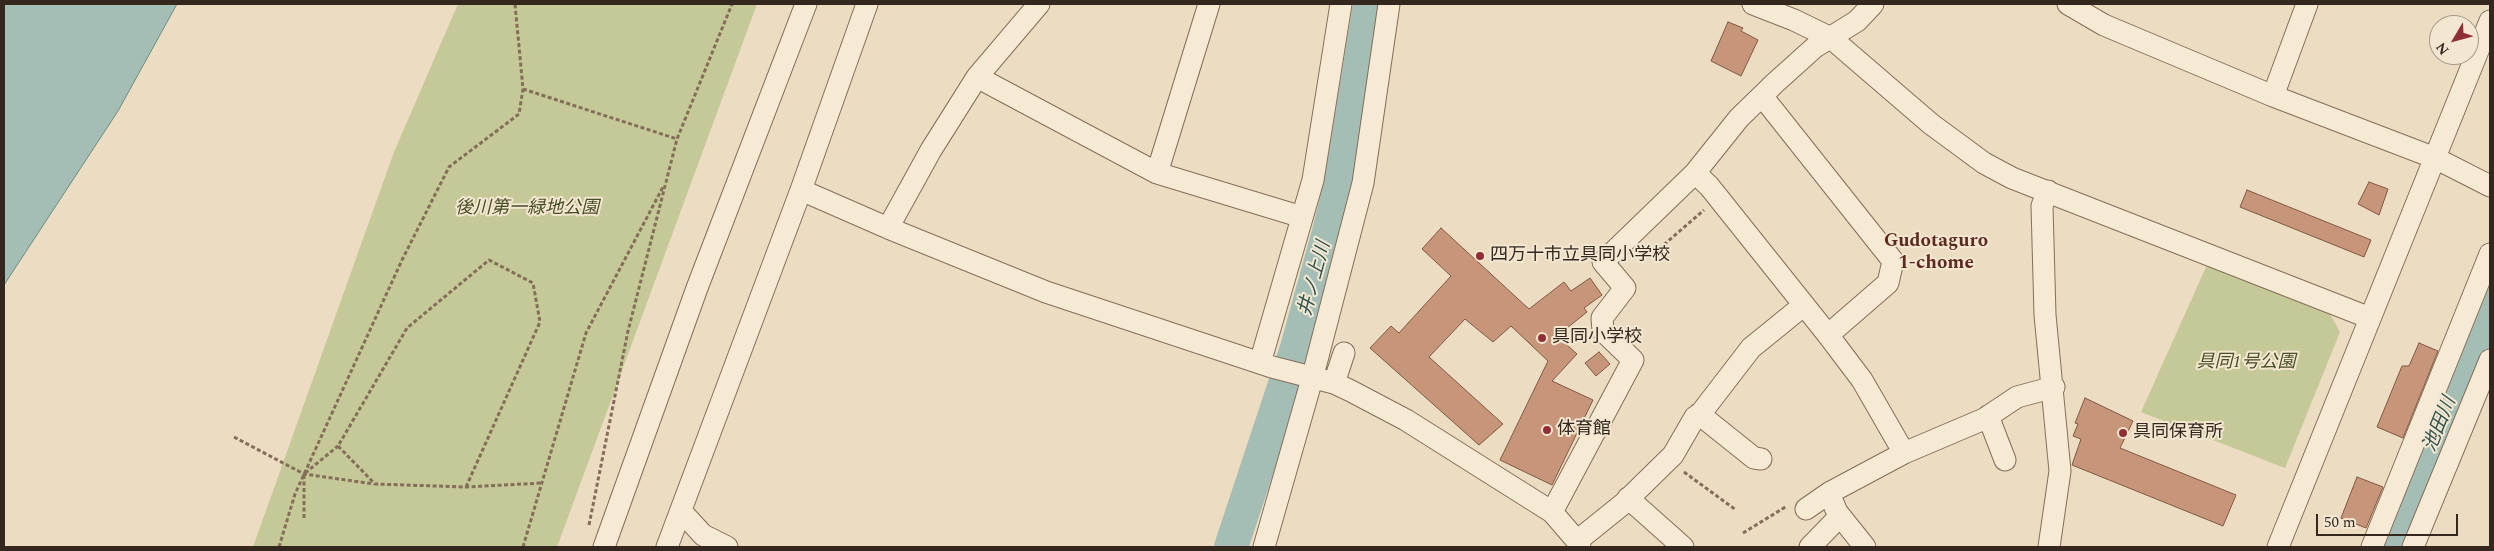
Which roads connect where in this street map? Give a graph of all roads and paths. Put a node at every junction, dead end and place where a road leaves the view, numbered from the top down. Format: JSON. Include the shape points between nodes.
{"nodes":[{"id":1,"x":515,"y":4,"type":"edge"},
{"id":2,"x":732,"y":4,"type":"edge"},
{"id":3,"x":806,"y":4,"type":"edge"},
{"id":4,"x":867,"y":4,"type":"edge"},
{"id":5,"x":1038,"y":4,"type":"edge"},
{"id":6,"x":1209,"y":4,"type":"edge"},
{"id":7,"x":1340,"y":4,"type":"edge"},
{"id":8,"x":1389,"y":4,"type":"edge"},
{"id":9,"x":1753,"y":4,"type":"edge"},
{"id":10,"x":1873,"y":4,"type":"edge"},
{"id":11,"x":2068,"y":4,"type":"edge"},
{"id":12,"x":2307,"y":4,"type":"edge"},
{"id":13,"x":2490,"y":21,"type":"edge"},
{"id":14,"x":1832,"y":38,"type":"junction"},
{"id":15,"x":977,"y":77,"type":"junction"},
{"id":16,"x":523,"y":90,"type":"junction"},
{"id":17,"x":1762,"y":96,"type":"junction"},
{"id":18,"x":2273,"y":96,"type":"junction"},
{"id":19,"x":676,"y":139,"type":"junction"},
{"id":20,"x":2435,"y":158,"type":"junction"},
{"id":21,"x":1157,"y":173,"type":"junction"},
{"id":22,"x":1695,"y":173,"type":"junction"},
{"id":23,"x":665,"y":182,"type":"junction"},
{"id":24,"x":2490,"y":186,"type":"edge"},
{"id":25,"x":801,"y":190,"type":"junction"},
{"id":26,"x":2048,"y":191,"type":"junction"},
{"id":27,"x":1718,"y":198,"type":"junction"},
{"id":28,"x":1302,"y":218,"type":"junction"},
{"id":29,"x":888,"y":228,"type":"junction"},
{"id":30,"x":1659,"y":249,"type":"dead end"},
{"id":31,"x":2490,"y":254,"type":"edge"},
{"id":32,"x":1804,"y":305,"type":"junction"},
{"id":33,"x":2370,"y":318,"type":"junction"},
{"id":34,"x":1828,"y":335,"type":"junction"},
{"id":35,"x":1344,"y":352,"type":"dead end"},
{"id":36,"x":2490,"y":360,"type":"edge"},
{"id":37,"x":1266,"y":365,"type":"junction"},
{"id":38,"x":1309,"y":378,"type":"junction"},
{"id":39,"x":1334,"y":384,"type":"junction"},
{"id":40,"x":2054,"y":386,"type":"junction"},
{"id":41,"x":1698,"y":414,"type":"junction"},
{"id":42,"x":1988,"y":416,"type":"junction"},
{"id":43,"x":234,"y":437,"type":"dead end"},
{"id":44,"x":338,"y":446,"type":"junction"},
{"id":45,"x":1904,"y":454,"type":"junction"},
{"id":46,"x":1670,"y":458,"type":"junction"},
{"id":47,"x":1761,"y":459,"type":"dead end"},
{"id":48,"x":2005,"y":460,"type":"dead end"},
{"id":49,"x":304,"y":474,"type":"junction"},
{"id":50,"x":542,"y":483,"type":"junction"},
{"id":51,"x":375,"y":484,"type":"junction"},
{"id":52,"x":466,"y":487,"type":"junction"},
{"id":53,"x":1829,"y":493,"type":"junction"},
{"id":54,"x":1628,"y":498,"type":"junction"},
{"id":55,"x":1806,"y":509,"type":"dead end"},
{"id":56,"x":1736,"y":510,"type":"dead end"},
{"id":57,"x":681,"y":511,"type":"junction"},
{"id":58,"x":1552,"y":512,"type":"junction"},
{"id":59,"x":1840,"y":516,"type":"junction"},
{"id":60,"x":304,"y":518,"type":"dead end"},
{"id":61,"x":588,"y":528,"type":"dead end"},
{"id":62,"x":1579,"y":544,"type":"edge"},
{"id":63,"x":280,"y":547,"type":"edge"},
{"id":64,"x":523,"y":547,"type":"edge"},
{"id":65,"x":604,"y":547,"type":"edge"},
{"id":66,"x":667,"y":547,"type":"edge"},
{"id":67,"x":727,"y":547,"type":"edge"},
{"id":68,"x":1264,"y":547,"type":"edge"},
{"id":69,"x":1683,"y":547,"type":"edge"},
{"id":70,"x":1810,"y":547,"type":"edge"},
{"id":71,"x":1865,"y":547,"type":"edge"},
{"id":72,"x":2049,"y":547,"type":"edge"},
{"id":73,"x":2278,"y":547,"type":"edge"},
{"id":74,"x":2372,"y":547,"type":"edge"},
{"id":75,"x":2413,"y":547,"type":"edge"}],
"edges":[{"from":1,"to":16,"type":"path"},
{"from":2,"to":19,"type":"path"},
{"from":3,"to":65,"type":"street"},
{"from":4,"to":25,"type":"street"},
{"from":5,"to":15,"type":"street"},
{"from":6,"to":21,"type":"street"},
{"from":7,"to":28,"type":"street","via":[[1313,180]]},
{"from":8,"to":38,"type":"street","via":[[1363,183]]},
{"from":9,"to":14,"type":"street"},
{"from":10,"to":14,"type":"street","via":[[1857,21]]},
{"from":11,"to":18,"type":"street","via":[[2104,25]]},
{"from":12,"to":18,"type":"street"},
{"from":13,"to":20,"type":"street"},
{"from":14,"to":17,"type":"street","via":[[1815,47]]},
{"from":14,"to":26,"type":"street","via":[[1931,124],[1984,163],[2012,178]]},
{"from":15,"to":21,"type":"street"},
{"from":15,"to":29,"type":"street","via":[[931,150]]},
{"from":16,"to":19,"type":"path"},
{"from":16,"to":49,"type":"path","via":[[518,114],[449,167],[402,260]]},
{"from":17,"to":22,"type":"street","via":[[1739,118]]},
{"from":17,"to":34,"type":"street","via":[[1893,260],[1888,283]]},
{"from":18,"to":20,"type":"street"},
{"from":19,"to":23,"type":"path"},
{"from":20,"to":24,"type":"street"},
{"from":20,"to":33,"type":"street"},
{"from":21,"to":28,"type":"street"},
{"from":22,"to":27,"type":"street"},
{"from":22,"to":58,"type":"street","via":[[1603,262],[1625,288],[1602,318],[1603,331],[1633,360]]},
{"from":23,"to":50,"type":"path","via":[[586,334]]},
{"from":23,"to":61,"type":"path","via":[[628,331]]},
{"from":25,"to":29,"type":"street"},
{"from":25,"to":57,"type":"street"},
{"from":26,"to":33,"type":"street"},
{"from":26,"to":40,"type":"street","via":[[2042,206],[2049,365]]},
{"from":27,"to":30,"type":"path"},
{"from":27,"to":32,"type":"street"},
{"from":28,"to":37,"type":"street"},
{"from":29,"to":37,"type":"street","via":[[1046,292]]},
{"from":31,"to":74,"type":"street"},
{"from":32,"to":34,"type":"street"},
{"from":32,"to":41,"type":"street","via":[[1751,348]]},
{"from":33,"to":73,"type":"street"},
{"from":34,"to":45,"type":"street","via":[[1867,372]]},
{"from":35,"to":39,"type":"street"},
{"from":36,"to":75,"type":"street"},
{"from":37,"to":38,"type":"street"},
{"from":38,"to":39,"type":"street"},
{"from":38,"to":68,"type":"street"},
{"from":39,"to":58,"type":"street","via":[[1406,420]]},
{"from":40,"to":42,"type":"street","via":[[2017,397]]},
{"from":40,"to":72,"type":"street","via":[[2060,471]]},
{"from":41,"to":46,"type":"street"},
{"from":41,"to":47,"type":"street","via":[[1754,458]]},
{"from":42,"to":45,"type":"street"},
{"from":42,"to":48,"type":"street"},
{"from":43,"to":49,"type":"path"},
{"from":44,"to":49,"type":"path"},
{"from":44,"to":51,"type":"path"},
{"from":44,"to":52,"type":"path","via":[[407,328],[489,260],[533,283],[540,322]]},
{"from":45,"to":53,"type":"street"},
{"from":46,"to":54,"type":"street"},
{"from":46,"to":56,"type":"path","via":[[1677,468]]},
{"from":49,"to":51,"type":"path"},
{"from":49,"to":60,"type":"path"},
{"from":49,"to":63,"type":"path"},
{"from":50,"to":52,"type":"path"},
{"from":50,"to":64,"type":"path"},
{"from":51,"to":52,"type":"path"},
{"from":53,"to":55,"type":"street"},
{"from":53,"to":59,"type":"street"},
{"from":54,"to":62,"type":"street"},
{"from":54,"to":69,"type":"street"},
{"from":57,"to":66,"type":"street"},
{"from":57,"to":67,"type":"street","via":[[703,535]]},
{"from":58,"to":62,"type":"street"},
{"from":59,"to":70,"type":"street"},
{"from":59,"to":71,"type":"street"}]}
